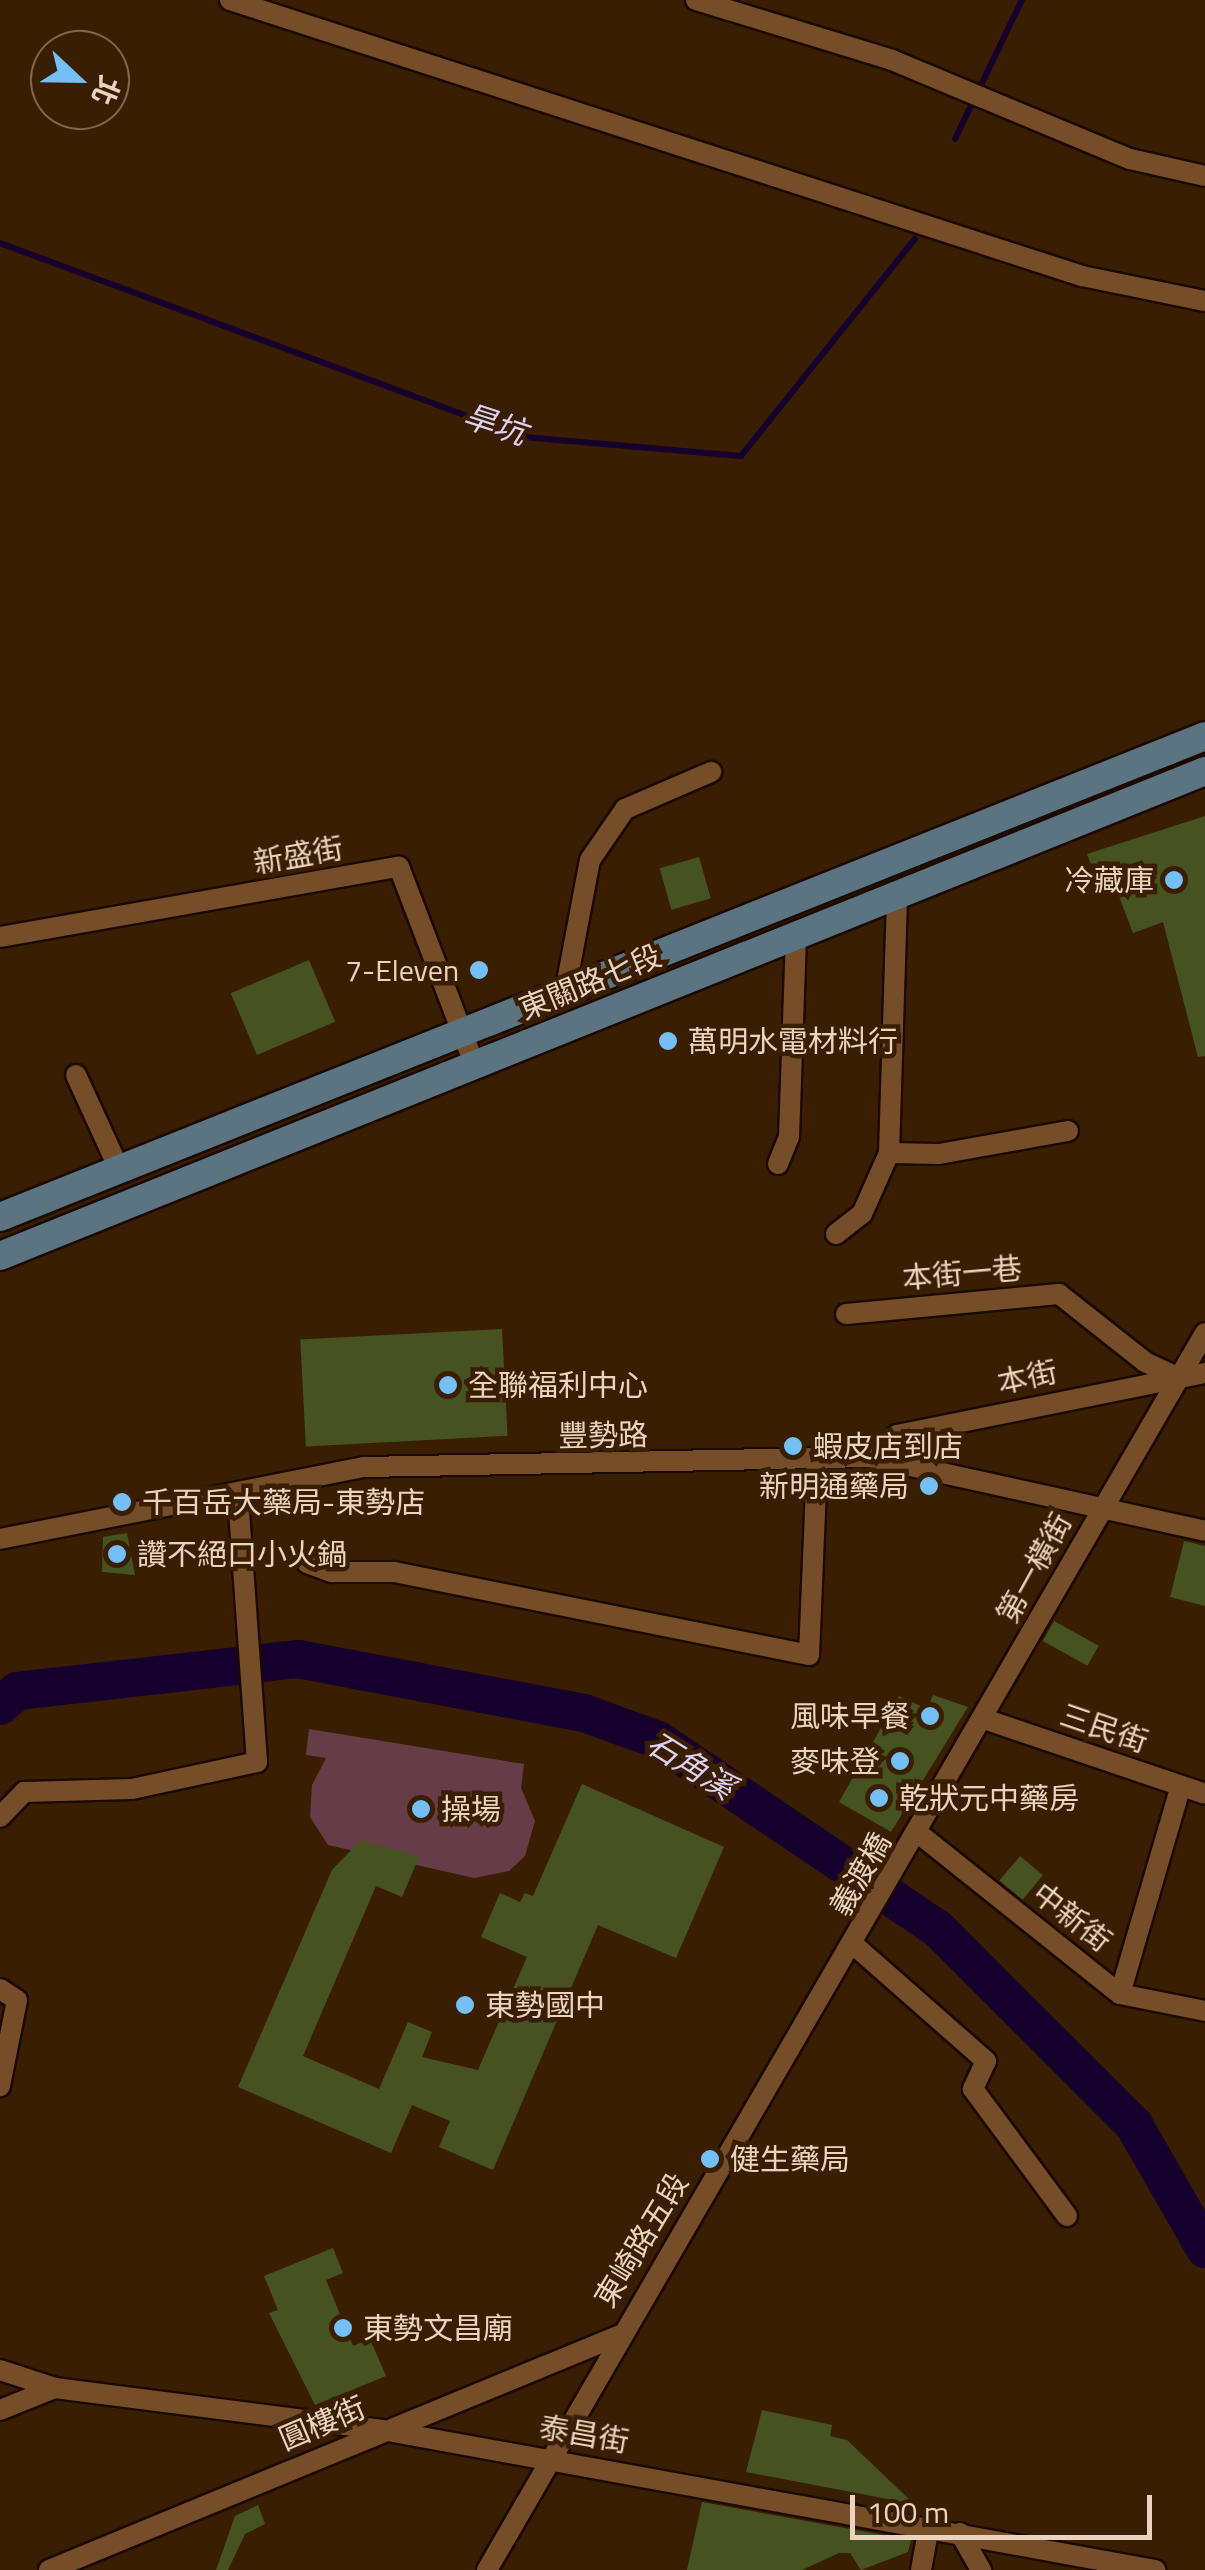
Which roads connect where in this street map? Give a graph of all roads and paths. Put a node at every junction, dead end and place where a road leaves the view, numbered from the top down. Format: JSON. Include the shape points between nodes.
{"nodes":[{"id":1,"x":230,"y":0,"type":"edge"},
{"id":2,"x":696,"y":0,"type":"edge"},
{"id":3,"x":1205,"y":176,"type":"edge"},
{"id":4,"x":1205,"y":300,"type":"edge"},
{"id":5,"x":1205,"y":736,"type":"edge"},
{"id":6,"x":712,"y":772,"type":"dead end"},
{"id":7,"x":1205,"y":772,"type":"edge"},
{"id":8,"x":897,"y":894,"type":"junction"},
{"id":9,"x":796,"y":934,"type":"junction"},
{"id":10,"x":0,"y":937,"type":"edge"},
{"id":11,"x":565,"y":992,"type":"junction"},
{"id":12,"x":465,"y":1032,"type":"junction"},
{"id":13,"x":474,"y":1063,"type":"junction"},
{"id":14,"x":76,"y":1076,"type":"dead end"},
{"id":15,"x":1068,"y":1131,"type":"dead end"},
{"id":16,"x":889,"y":1152,"type":"junction"},
{"id":17,"x":778,"y":1164,"type":"dead end"},
{"id":18,"x":120,"y":1169,"type":"junction"},
{"id":19,"x":0,"y":1216,"type":"edge"},
{"id":20,"x":836,"y":1234,"type":"dead end"},
{"id":21,"x":0,"y":1256,"type":"edge"},
{"id":22,"x":846,"y":1314,"type":"dead end"},
{"id":23,"x":1205,"y":1334,"type":"edge"},
{"id":24,"x":1205,"y":1373,"type":"edge"},
{"id":25,"x":1177,"y":1376,"type":"junction"},
{"id":26,"x":869,"y":1457,"type":"junction"},
{"id":27,"x":817,"y":1463,"type":"junction"},
{"id":28,"x":238,"y":1494,"type":"junction"},
{"id":29,"x":1100,"y":1509,"type":"junction"},
{"id":30,"x":1205,"y":1531,"type":"edge"},
{"id":31,"x":0,"y":1539,"type":"edge"},
{"id":32,"x":307,"y":1563,"type":"dead end"},
{"id":33,"x":984,"y":1719,"type":"junction"},
{"id":34,"x":1181,"y":1786,"type":"junction"},
{"id":35,"x":1205,"y":1794,"type":"edge"},
{"id":36,"x":0,"y":1817,"type":"edge"},
{"id":37,"x":918,"y":1833,"type":"junction"},
{"id":38,"x":854,"y":1944,"type":"junction"},
{"id":39,"x":0,"y":1989,"type":"edge"},
{"id":40,"x":1120,"y":1994,"type":"junction"},
{"id":41,"x":1205,"y":2012,"type":"edge"},
{"id":42,"x":0,"y":2086,"type":"edge"},
{"id":43,"x":1067,"y":2216,"type":"dead end"},
{"id":44,"x":620,"y":2335,"type":"junction"},
{"id":45,"x":0,"y":2370,"type":"edge"},
{"id":46,"x":55,"y":2388,"type":"junction"},
{"id":47,"x":0,"y":2410,"type":"edge"},
{"id":48,"x":382,"y":2430,"type":"junction"},
{"id":49,"x":552,"y":2459,"type":"junction"},
{"id":50,"x":928,"y":2526,"type":"junction"},
{"id":51,"x":960,"y":2533,"type":"junction"},
{"id":52,"x":48,"y":2570,"type":"edge"},
{"id":53,"x":487,"y":2570,"type":"edge"},
{"id":54,"x":921,"y":2570,"type":"edge"},
{"id":55,"x":981,"y":2570,"type":"edge"},
{"id":56,"x":1156,"y":2570,"type":"edge"}],
"edges":[{"from":1,"to":4,"type":"street","via":[[1082,276]]},
{"from":2,"to":3,"type":"street","via":[[957,87],[1130,160]]},
{"from":5,"to":11,"type":"main road","name":"東關路七段"},
{"from":6,"to":11,"type":"street","via":[[625,809],[590,860]]},
{"from":7,"to":8,"type":"main road","name":"東關路七段"},
{"from":8,"to":9,"type":"main road","name":"東關路七段"},
{"from":8,"to":16,"type":"street"},
{"from":9,"to":13,"type":"main road","name":"東關路七段"},
{"from":9,"to":17,"type":"street","via":[[789,1137]]},
{"from":10,"to":12,"type":"street","name":"新盛街","via":[[399,867]]},
{"from":11,"to":12,"type":"main road","name":"東關路七段"},
{"from":12,"to":13,"type":"street","name":"新盛街"},
{"from":12,"to":18,"type":"main road","name":"東關路七段"},
{"from":13,"to":21,"type":"main road","name":"東關路七段"},
{"from":14,"to":18,"type":"street"},
{"from":15,"to":16,"type":"street","via":[[939,1154]]},
{"from":16,"to":20,"type":"street","via":[[862,1214]]},
{"from":18,"to":19,"type":"main road","name":"東關路七段"},
{"from":22,"to":25,"type":"street","name":"本街一巷","via":[[1059,1294],[1145,1362]]},
{"from":23,"to":25,"type":"street","name":"第一橫街"},
{"from":24,"to":25,"type":"street","name":"本街"},
{"from":25,"to":26,"type":"street","name":"本街","via":[[897,1434]]},
{"from":25,"to":29,"type":"street","name":"第一橫街"},
{"from":26,"to":27,"type":"street","name":"豐勢路"},
{"from":26,"to":29,"type":"street","name":"豐勢路"},
{"from":27,"to":28,"type":"street","name":"豐勢路","via":[[364,1467]]},
{"from":27,"to":32,"type":"street","via":[[809,1655],[394,1572],[332,1572]]},
{"from":28,"to":31,"type":"street","name":"豐勢路"},
{"from":28,"to":36,"type":"street","via":[[257,1762],[132,1789],[24,1792]]},
{"from":29,"to":30,"type":"street","name":"豐勢路"},
{"from":29,"to":33,"type":"street","name":"第一橫街"},
{"from":33,"to":34,"type":"street","name":"三民街"},
{"from":33,"to":37,"type":"street","name":"第一橫街"},
{"from":34,"to":35,"type":"street","name":"三民街"},
{"from":34,"to":40,"type":"street"},
{"from":37,"to":38,"type":"street","name":"義渡橋"},
{"from":37,"to":40,"type":"street","name":"中新街"},
{"from":38,"to":43,"type":"street","via":[[986,2060],[973,2089]]},
{"from":38,"to":44,"type":"street","name":"東崎路五段"},
{"from":39,"to":42,"type":"street","via":[[17,2000]]},
{"from":40,"to":41,"type":"street","name":"中新街"},
{"from":44,"to":48,"type":"street","name":"圓樓街"},
{"from":44,"to":49,"type":"street","name":"東崎路五段"},
{"from":45,"to":46,"type":"street","name":"泰昌街"},
{"from":46,"to":47,"type":"street"},
{"from":46,"to":48,"type":"street","name":"泰昌街"},
{"from":48,"to":49,"type":"street","name":"泰昌街"},
{"from":48,"to":52,"type":"street","name":"圓樓街"},
{"from":49,"to":50,"type":"street","name":"泰昌街"},
{"from":49,"to":53,"type":"street","name":"東崎路五段"},
{"from":50,"to":51,"type":"street","name":"泰昌街"},
{"from":50,"to":54,"type":"street"},
{"from":51,"to":55,"type":"street"},
{"from":51,"to":56,"type":"street","name":"泰昌街"}]}
